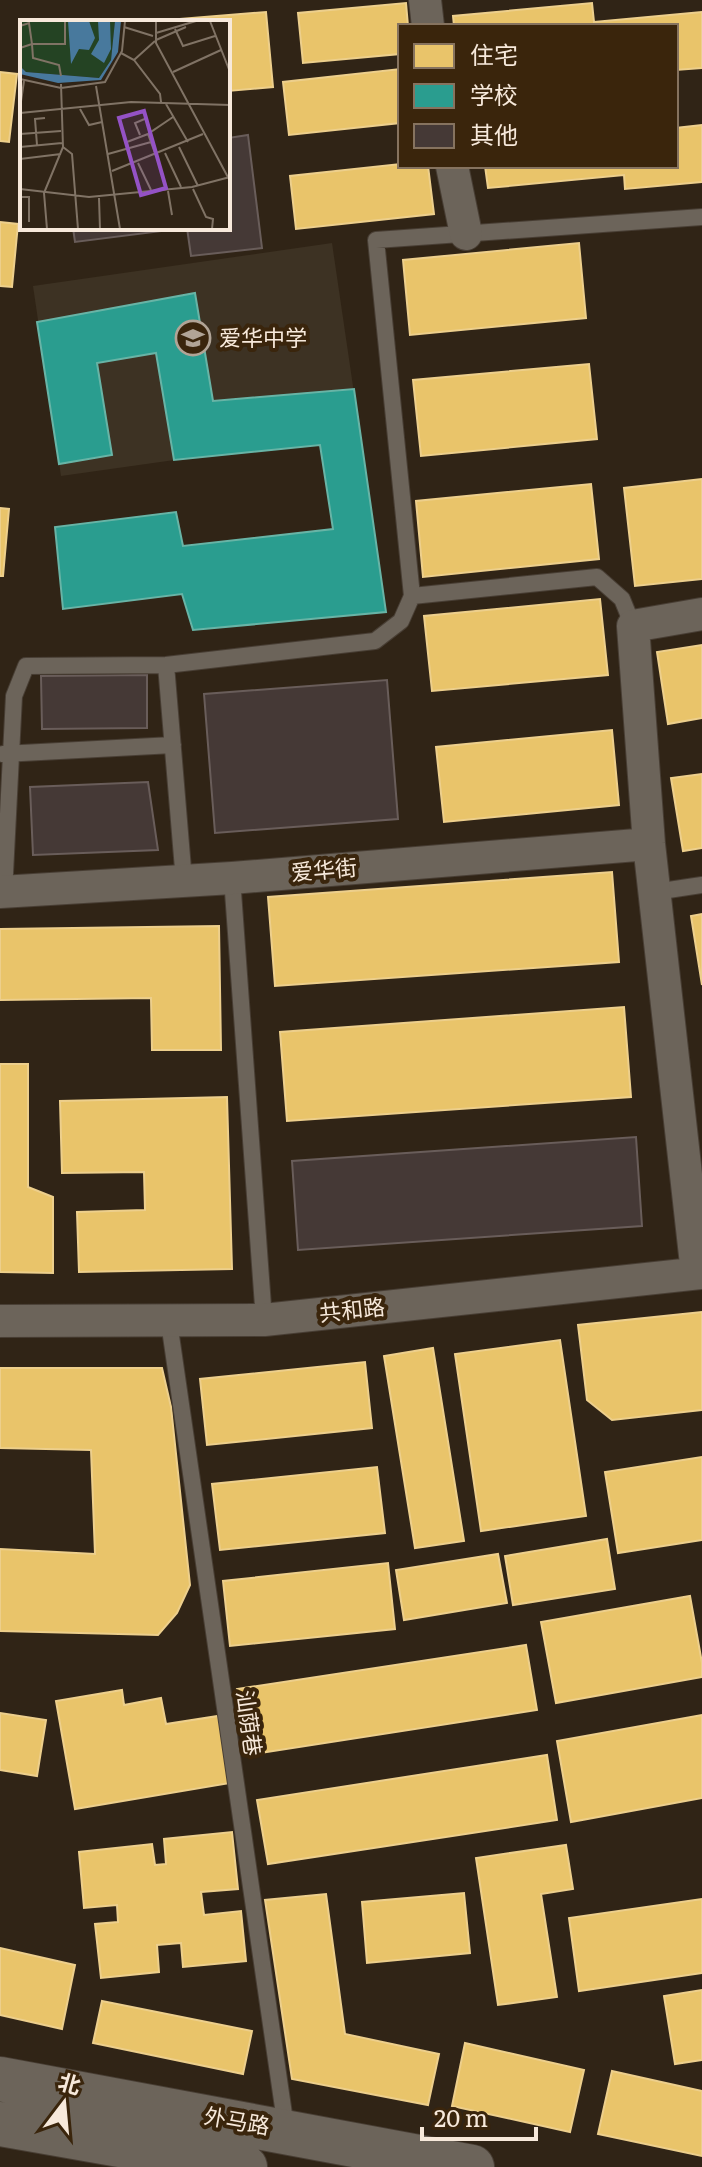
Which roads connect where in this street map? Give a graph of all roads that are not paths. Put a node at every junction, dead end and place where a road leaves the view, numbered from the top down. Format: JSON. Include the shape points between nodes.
{"nodes":[{"id":1,"x":425,"y":0,"type":"edge"},
{"id":2,"x":428,"y":24,"type":"edge"},
{"id":3,"x":452,"y":168,"type":"edge"},
{"id":4,"x":702,"y":217,"type":"edge"},
{"id":5,"x":466,"y":234,"type":"junction"},
{"id":6,"x":412,"y":596,"type":"junction"},
{"id":7,"x":702,"y":614,"type":"edge"},
{"id":8,"x":633,"y":626,"type":"junction"},
{"id":9,"x":166,"y":665,"type":"junction"},
{"id":10,"x":173,"y":745,"type":"junction"},
{"id":11,"x":5,"y":754,"type":"edge"},
{"id":12,"x":649,"y":844,"type":"junction"},
{"id":13,"x":232,"y":878,"type":"junction"},
{"id":14,"x":184,"y":881,"type":"junction"},
{"id":15,"x":702,"y":885,"type":"edge"},
{"id":16,"x":655,"y":892,"type":"junction"},
{"id":17,"x":2,"y":893,"type":"edge"},
{"id":18,"x":699,"y":1273,"type":"edge"},
{"id":19,"x":264,"y":1320,"type":"junction"},
{"id":20,"x":0,"y":1321,"type":"edge"},
{"id":21,"x":169,"y":1322,"type":"junction"},
{"id":22,"x":0,"y":2079,"type":"edge"},
{"id":23,"x":0,"y":2124,"type":"edge"},
{"id":24,"x":286,"y":2130,"type":"junction"},
{"id":25,"x":245,"y":2167,"type":"edge"},
{"id":26,"x":472,"y":2167,"type":"edge"}],
"edges":[{"from":1,"to":2,"type":"street"},
{"from":3,"to":5,"type":"street"},
{"from":4,"to":5,"type":"lane"},
{"from":5,"to":6,"type":"lane","via":[[376,240]]},
{"from":6,"to":8,"type":"lane","via":[[597,577],[622,599]]},
{"from":6,"to":9,"type":"lane","via":[[401,621],[375,641]]},
{"from":7,"to":8,"type":"street"},
{"from":8,"to":12,"type":"street"},
{"from":9,"to":10,"type":"lane"},
{"from":9,"to":11,"type":"lane","via":[[26,666],[14,696]]},
{"from":10,"to":11,"type":"lane"},
{"from":10,"to":14,"type":"lane"},
{"from":11,"to":17,"type":"lane"},
{"from":12,"to":13,"type":"street","name":"爱华街"},
{"from":12,"to":16,"type":"street"},
{"from":13,"to":14,"type":"street","name":"爱华街"},
{"from":13,"to":19,"type":"lane"},
{"from":14,"to":17,"type":"street","name":"爱华街"},
{"from":15,"to":16,"type":"lane"},
{"from":16,"to":18,"type":"street"},
{"from":18,"to":19,"type":"street","name":"共和路"},
{"from":19,"to":21,"type":"street","name":"共和路"},
{"from":20,"to":21,"type":"street","name":"共和路"},
{"from":21,"to":24,"type":"lane","name":"汕荫巷"},
{"from":22,"to":24,"type":"street","name":"外马路"},
{"from":23,"to":25,"type":"street","name":"外马路"},
{"from":24,"to":26,"type":"street","name":"外马路"}]}
